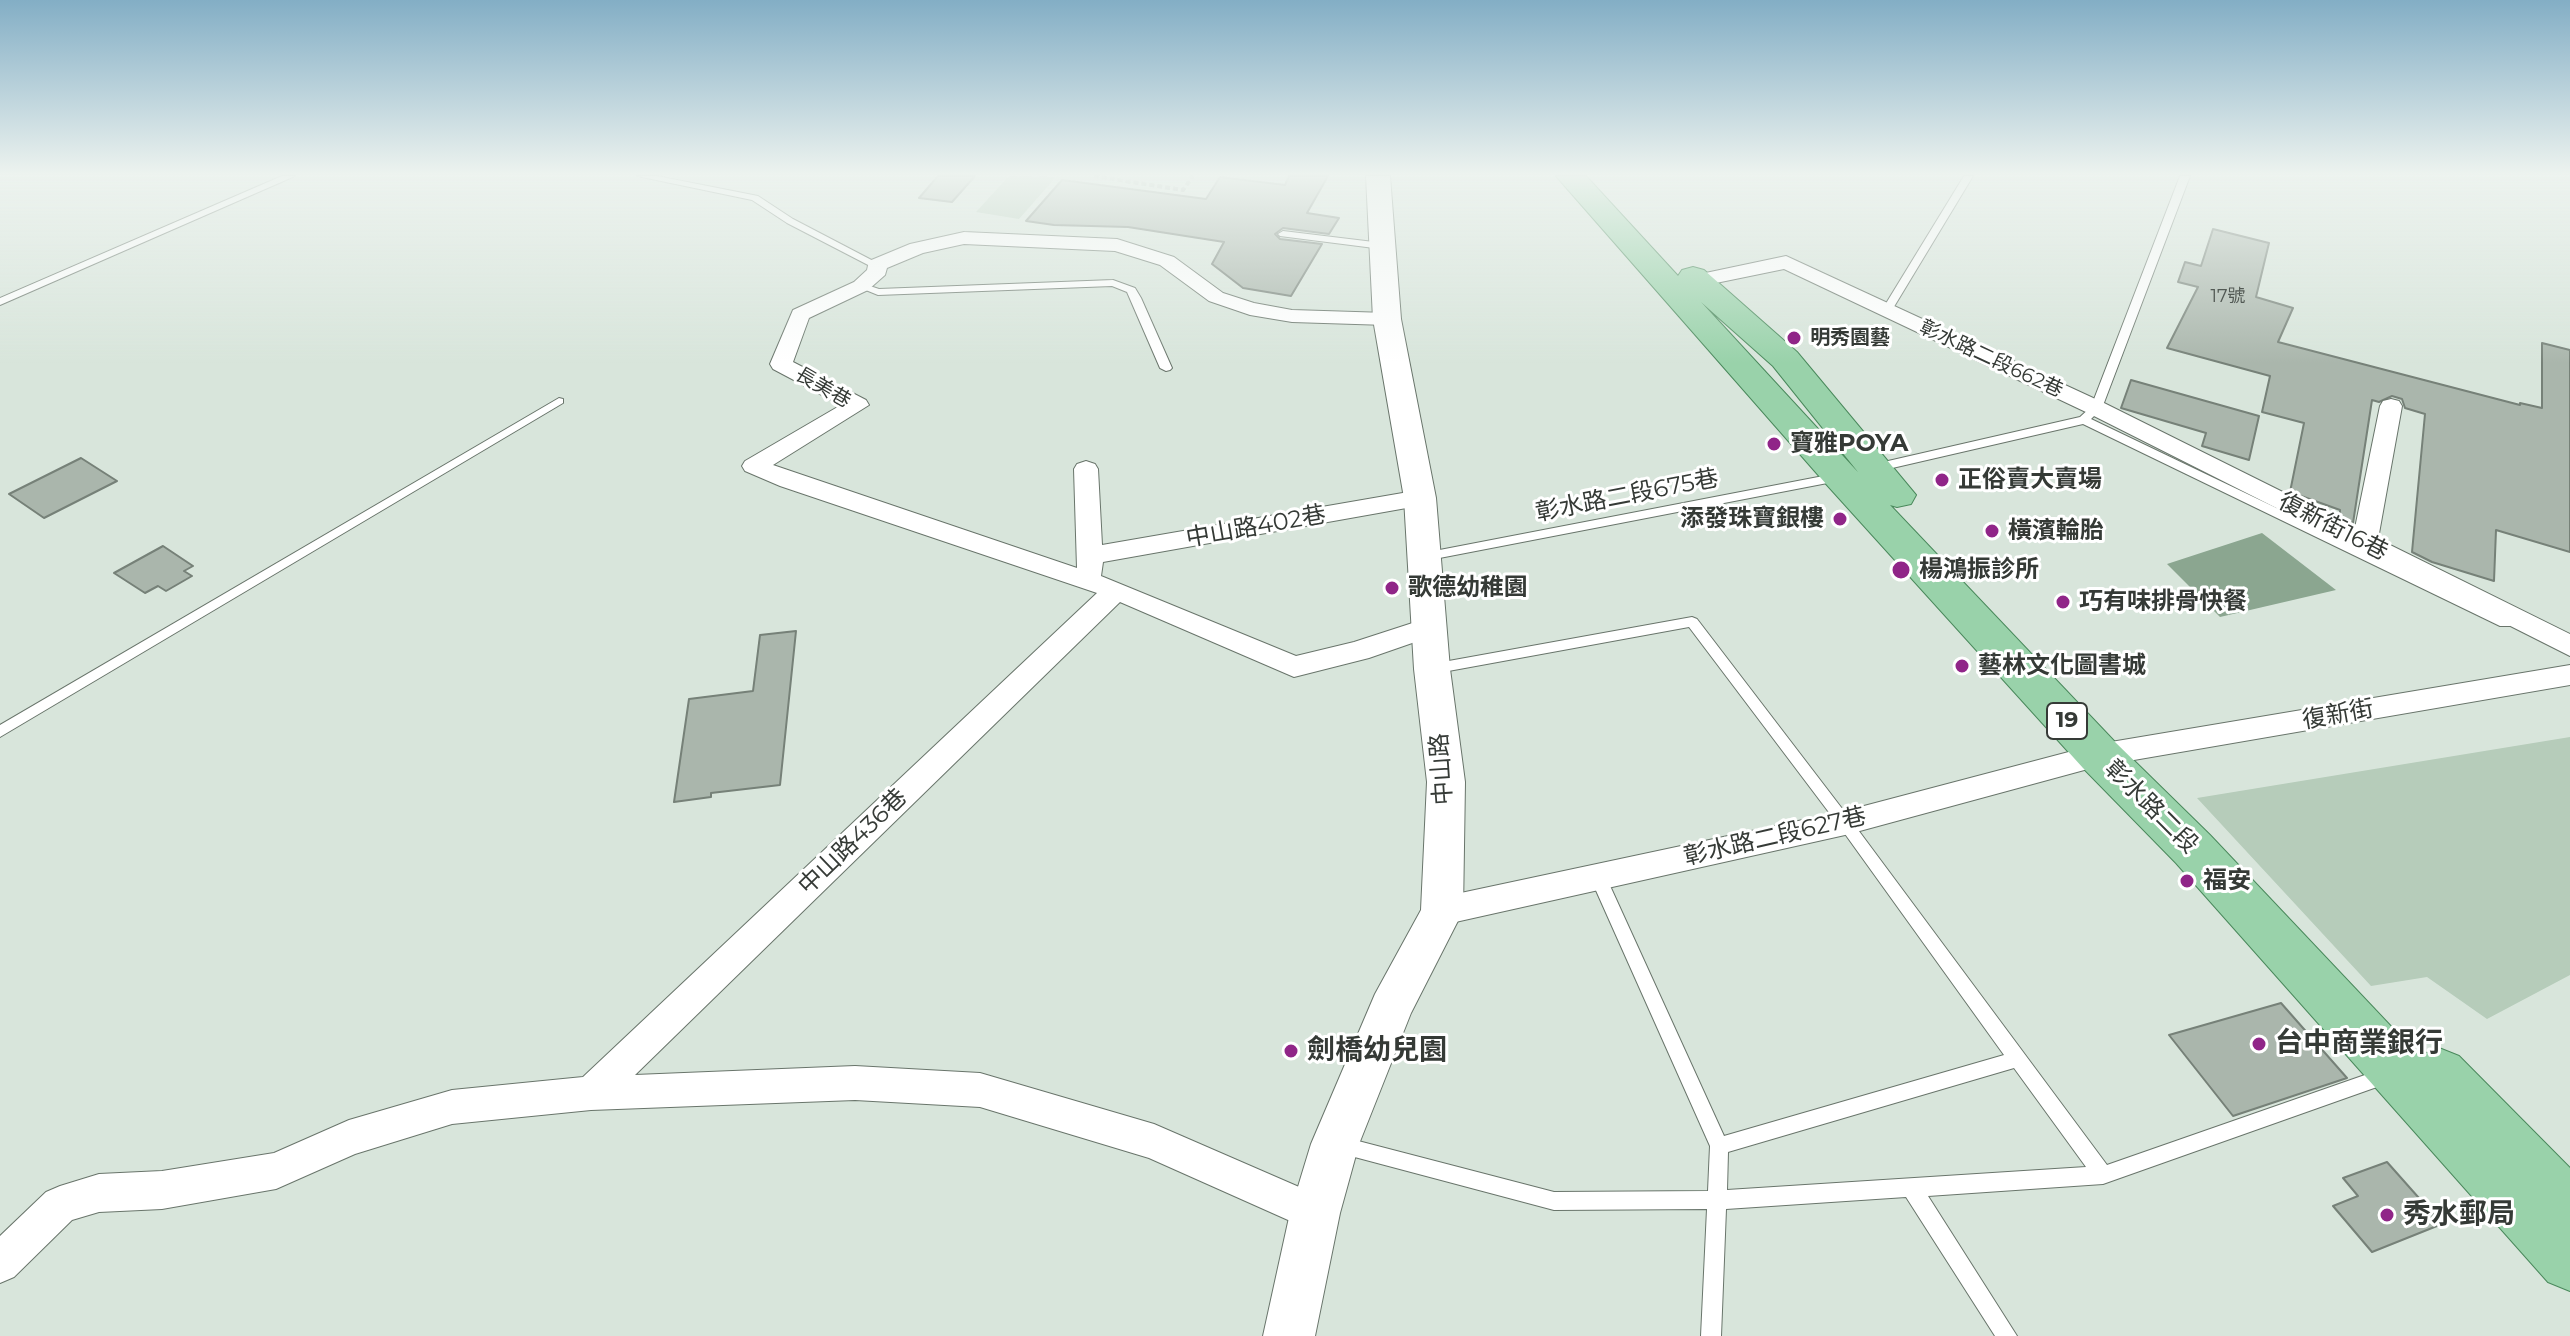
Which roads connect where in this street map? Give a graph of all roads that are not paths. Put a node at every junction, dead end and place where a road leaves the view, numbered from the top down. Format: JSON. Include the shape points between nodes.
{"nodes":[{"id":1,"x":147,"y":238,"type":"edge"},
{"id":2,"x":824,"y":238,"type":"edge"},
{"id":3,"x":962,"y":238,"type":"edge"},
{"id":4,"x":972,"y":238,"type":"edge"},
{"id":5,"x":1319,"y":238,"type":"edge"},
{"id":6,"x":1382,"y":238,"type":"edge"},
{"id":7,"x":1640,"y":238,"type":"edge"},
{"id":8,"x":1931,"y":238,"type":"edge"},
{"id":9,"x":2160,"y":238,"type":"edge"},
{"id":10,"x":1382,"y":246,"type":"junction"},
{"id":11,"x":876,"y":265,"type":"junction"},
{"id":12,"x":1682,"y":284,"type":"junction"},
{"id":13,"x":861,"y":286,"type":"junction"},
{"id":14,"x":0,"y":302,"type":"edge"},
{"id":15,"x":1887,"y":310,"type":"junction"},
{"id":16,"x":1387,"y":319,"type":"junction"},
{"id":17,"x":1166,"y":368,"type":"dead end"},
{"id":18,"x":559,"y":401,"type":"dead end"},
{"id":19,"x":2391,"y":406,"type":"dead end"},
{"id":20,"x":2090,"y":414,"type":"junction"},
{"id":21,"x":1086,"y":469,"type":"dead end"},
{"id":22,"x":1857,"y":473,"type":"junction"},
{"id":23,"x":1420,"y":498,"type":"junction"},
{"id":24,"x":2365,"y":543,"type":"junction"},
{"id":25,"x":1422,"y":558,"type":"junction"},
{"id":26,"x":1099,"y":576,"type":"junction"},
{"id":27,"x":1431,"y":626,"type":"junction"},
{"id":28,"x":2570,"y":646,"type":"edge"},
{"id":29,"x":2570,"y":654,"type":"edge"},
{"id":30,"x":1432,"y":669,"type":"junction"},
{"id":31,"x":2570,"y":675,"type":"edge"},
{"id":32,"x":0,"y":732,"type":"edge"},
{"id":33,"x":2112,"y":754,"type":"junction"},
{"id":34,"x":1845,"y":823,"type":"junction"},
{"id":35,"x":1598,"y":877,"type":"junction"},
{"id":36,"x":1442,"y":911,"type":"junction"},
{"id":37,"x":2018,"y":1059,"type":"junction"},
{"id":38,"x":2397,"y":1072,"type":"junction"},
{"id":39,"x":591,"y":1093,"type":"junction"},
{"id":40,"x":1335,"y":1144,"type":"junction"},
{"id":41,"x":1719,"y":1146,"type":"junction"},
{"id":42,"x":2103,"y":1175,"type":"junction"},
{"id":43,"x":1911,"y":1187,"type":"junction"},
{"id":44,"x":1715,"y":1200,"type":"junction"},
{"id":45,"x":2570,"y":1211,"type":"edge"},
{"id":46,"x":1315,"y":1213,"type":"junction"},
{"id":47,"x":2570,"y":1260,"type":"edge"},
{"id":48,"x":0,"y":1263,"type":"edge"},
{"id":49,"x":1289,"y":1336,"type":"edge"},
{"id":50,"x":1711,"y":1336,"type":"edge"},
{"id":51,"x":2007,"y":1336,"type":"edge"}],
"edges":[{"from":1,"to":14,"type":"lane"},
{"from":2,"to":11,"type":"lane"},
{"from":3,"to":11,"type":"street","via":[[917,248]]},
{"from":4,"to":16,"type":"street","via":[[1117,245],[1167,261],[1216,297],[1250,309]]},
{"from":5,"to":10,"type":"lane"},
{"from":6,"to":10,"type":"street","name":"中山路"},
{"from":7,"to":12,"type":"main road","name":"彰水路二段","number":"19"},
{"from":8,"to":15,"type":"lane","name":"彰水路二段662巷"},
{"from":9,"to":20,"type":"lane"},
{"from":10,"to":16,"type":"street","name":"中山路"},
{"from":11,"to":13,"type":"street","name":"長美巷","via":[[878,271]]},
{"from":12,"to":15,"type":"street","name":"彰水路二段662巷","via":[[1786,262]]},
{"from":12,"to":22,"type":"main road","name":"彰水路二段","number":"19"},
{"from":13,"to":17,"type":"lane","via":[[878,292],[1113,283],[1136,298]]},
{"from":13,"to":26,"type":"street","name":"長美巷","via":[[800,314],[781,364],[858,405],[754,466]]},
{"from":15,"to":20,"type":"street","name":"彰水路二段662巷"},
{"from":16,"to":23,"type":"street","name":"中山路"},
{"from":18,"to":32,"type":"lane"},
{"from":19,"to":24,"type":"street"},
{"from":20,"to":22,"type":"lane","name":"彰水路二段675巷"},
{"from":20,"to":24,"type":"street","name":"復新街16巷"},
{"from":20,"to":29,"type":"lane"},
{"from":21,"to":26,"type":"street"},
{"from":22,"to":25,"type":"lane","name":"彰水路二段675巷"},
{"from":22,"to":33,"type":"main road","name":"彰水路二段","number":"19"},
{"from":23,"to":25,"type":"street","name":"中山路"},
{"from":23,"to":26,"type":"street","name":"中山路402巷"},
{"from":24,"to":28,"type":"street","name":"復新街16巷"},
{"from":25,"to":27,"type":"street","name":"中山路"},
{"from":26,"to":27,"type":"street","via":[[1294,667]]},
{"from":26,"to":39,"type":"street","name":"中山路436巷"},
{"from":27,"to":30,"type":"street","name":"中山路"},
{"from":30,"to":34,"type":"lane","via":[[1692,622]]},
{"from":30,"to":36,"type":"street","name":"中山路","via":[[1446,782]]},
{"from":31,"to":33,"type":"street","name":"復新街"},
{"from":33,"to":34,"type":"street","name":"彰水路二段627巷"},
{"from":33,"to":38,"type":"main road","name":"彰水路二段","number":"19"},
{"from":33,"to":45,"type":"main road","name":"彰水路二段","number":"19"},
{"from":34,"to":35,"type":"street","name":"彰水路二段627巷"},
{"from":34,"to":37,"type":"lane"},
{"from":35,"to":36,"type":"street","name":"彰水路二段627巷"},
{"from":35,"to":41,"type":"lane"},
{"from":36,"to":40,"type":"street","name":"中山路","via":[[1391,1008]]},
{"from":37,"to":41,"type":"lane"},
{"from":37,"to":42,"type":"lane"},
{"from":38,"to":42,"type":"lane"},
{"from":38,"to":47,"type":"main road","name":"彰水路二段","number":"19"},
{"from":39,"to":46,"type":"street","via":[[855,1083],[980,1090],[1154,1142]]},
{"from":39,"to":48,"type":"street","via":[[452,1107],[349,1138],[276,1171],[162,1190],[99,1193],[60,1205]]},
{"from":40,"to":44,"type":"lane","via":[[1554,1201]]},
{"from":40,"to":46,"type":"street","name":"中山路"},
{"from":41,"to":44,"type":"lane"},
{"from":42,"to":43,"type":"lane"},
{"from":43,"to":44,"type":"lane"},
{"from":43,"to":51,"type":"lane"},
{"from":44,"to":50,"type":"lane"},
{"from":46,"to":49,"type":"street","name":"中山路"}]}
